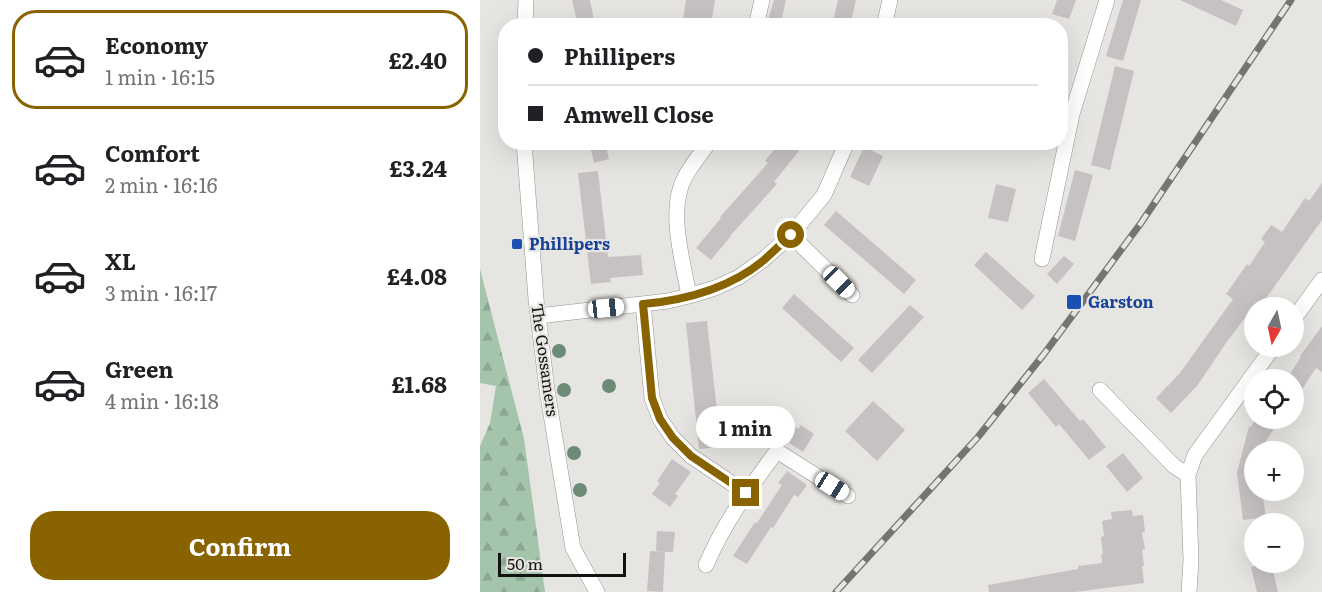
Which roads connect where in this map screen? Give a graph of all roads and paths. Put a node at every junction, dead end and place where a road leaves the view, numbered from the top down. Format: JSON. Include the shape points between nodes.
{"nodes":[{"id":1,"x":526,"y":0,"type":"edge"},
{"id":2,"x":762,"y":0,"type":"edge"},
{"id":3,"x":890,"y":0,"type":"edge"},
{"id":4,"x":1107,"y":0,"type":"edge"},
{"id":5,"x":525,"y":18,"type":"edge"},
{"id":6,"x":758,"y":18,"type":"edge"},
{"id":7,"x":886,"y":18,"type":"edge"},
{"id":8,"x":1068,"y":107,"type":"edge"},
{"id":9,"x":525,"y":150,"type":"edge"},
{"id":10,"x":704,"y":150,"type":"edge"},
{"id":11,"x":844,"y":150,"type":"edge"},
{"id":12,"x":1060,"y":150,"type":"edge"},
{"id":13,"x":791,"y":235,"type":"junction"},
{"id":14,"x":1042,"y":259,"type":"dead end"},
{"id":15,"x":1322,"y":280,"type":"edge"},
{"id":16,"x":689,"y":296,"type":"junction"},
{"id":17,"x":852,"y":296,"type":"dead end"},
{"id":18,"x":643,"y":304,"type":"junction"},
{"id":19,"x":1304,"y":305,"type":"edge"},
{"id":20,"x":538,"y":316,"type":"junction"},
{"id":21,"x":1266,"y":357,"type":"edge"},
{"id":22,"x":1100,"y":390,"type":"dead end"},
{"id":23,"x":1188,"y":475,"type":"junction"},
{"id":24,"x":746,"y":493,"type":"junction"},
{"id":25,"x":848,"y":496,"type":"dead end"},
{"id":26,"x":706,"y":565,"type":"dead end"},
{"id":27,"x":597,"y":592,"type":"edge"},
{"id":28,"x":1189,"y":592,"type":"edge"}],
"edges":[{"from":1,"to":5,"type":"street"},
{"from":2,"to":6,"type":"street"},
{"from":3,"to":7,"type":"street"},
{"from":4,"to":8,"type":"street"},
{"from":9,"to":20,"type":"street","name":"The Gossamers"},
{"from":10,"to":16,"type":"street","via":[[685,176],[677,204],[676,221]]},
{"from":11,"to":13,"type":"street","via":[[824,195]]},
{"from":12,"to":14,"type":"street"},
{"from":13,"to":16,"type":"street","via":[[739,277]]},
{"from":13,"to":17,"type":"street"},
{"from":15,"to":19,"type":"street"},
{"from":16,"to":18,"type":"street"},
{"from":18,"to":20,"type":"street"},
{"from":18,"to":24,"type":"street","via":[[652,398],[660,419],[691,456]]},
{"from":20,"to":27,"type":"street","name":"The Gossamers","via":[[573,548]]},
{"from":21,"to":23,"type":"street","via":[[1195,455]]},
{"from":22,"to":23,"type":"street","via":[[1174,466]]},
{"from":23,"to":28,"type":"street"},
{"from":24,"to":25,"type":"street","via":[[777,451]]},
{"from":24,"to":26,"type":"street"}]}
